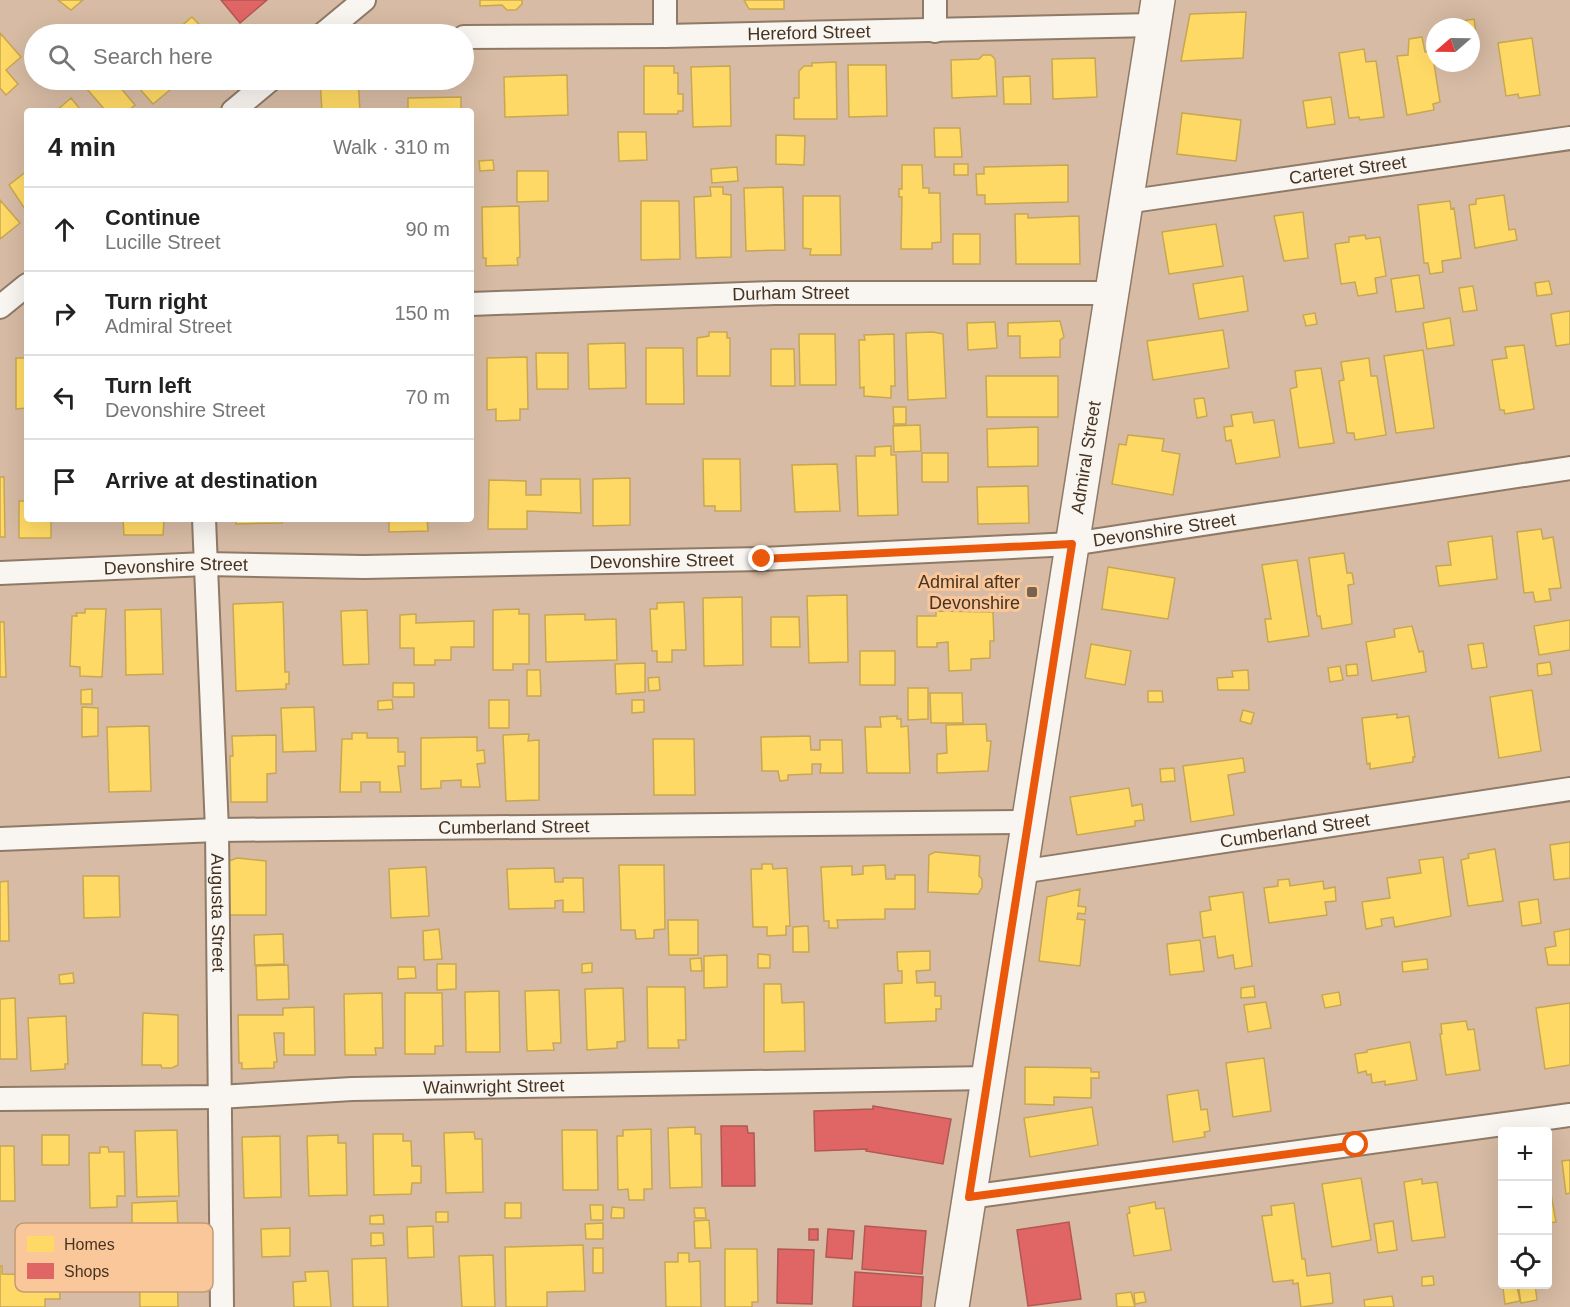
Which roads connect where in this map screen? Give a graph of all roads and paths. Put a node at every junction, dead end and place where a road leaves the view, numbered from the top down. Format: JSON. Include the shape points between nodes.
{"nodes":[{"id":1,"x":364,"y":0,"type":"edge"},
{"id":2,"x":665,"y":0,"type":"edge"},
{"id":3,"x":935,"y":0,"type":"edge"},
{"id":4,"x":1156,"y":13,"type":"edge"},
{"id":5,"x":335,"y":24,"type":"edge"},
{"id":6,"x":935,"y":31,"type":"junction"},
{"id":7,"x":665,"y":36,"type":"junction"},
{"id":8,"x":474,"y":37,"type":"edge"},
{"id":9,"x":258,"y":90,"type":"edge"},
{"id":10,"x":237,"y":108,"type":"edge"},
{"id":11,"x":1570,"y":138,"type":"edge"},
{"id":12,"x":1125,"y":202,"type":"junction"},
{"id":13,"x":24,"y":289,"type":"edge"},
{"id":14,"x":1111,"y":293,"type":"junction"},
{"id":15,"x":474,"y":304,"type":"edge"},
{"id":16,"x":11,"y":305,"type":"edge"},
{"id":17,"x":1570,"y":468,"type":"edge"},
{"id":18,"x":204,"y":522,"type":"edge"},
{"id":19,"x":1072,"y":544,"type":"junction"},
{"id":20,"x":206,"y":564,"type":"junction"},
{"id":21,"x":0,"y":573,"type":"edge"},
{"id":22,"x":1570,"y":789,"type":"edge"},
{"id":23,"x":1028,"y":822,"type":"junction"},
{"id":24,"x":217,"y":830,"type":"junction"},
{"id":25,"x":0,"y":839,"type":"edge"},
{"id":26,"x":1020,"y":872,"type":"junction"},
{"id":27,"x":988,"y":1078,"type":"junction"},
{"id":28,"x":219,"y":1097,"type":"junction"},
{"id":29,"x":0,"y":1099,"type":"edge"},
{"id":30,"x":1570,"y":1115,"type":"edge"},
{"id":31,"x":969,"y":1197,"type":"junction"},
{"id":32,"x":222,"y":1307,"type":"edge"},
{"id":33,"x":952,"y":1307,"type":"edge"}],
"edges":[{"from":1,"to":5,"type":"street"},
{"from":2,"to":7,"type":"street"},
{"from":3,"to":6,"type":"street"},
{"from":4,"to":6,"type":"street","name":"Hereford Street"},
{"from":4,"to":12,"type":"main road","name":"Admiral Street"},
{"from":6,"to":7,"type":"street","name":"Hereford Street"},
{"from":7,"to":8,"type":"street","name":"Hereford Street"},
{"from":9,"to":10,"type":"street"},
{"from":11,"to":12,"type":"street","name":"Carteret Street"},
{"from":12,"to":14,"type":"main road","name":"Admiral Street"},
{"from":13,"to":16,"type":"street"},
{"from":14,"to":15,"type":"street","name":"Durham Street","via":[[774,293]]},
{"from":14,"to":19,"type":"main road","name":"Admiral Street"},
{"from":17,"to":19,"type":"street","name":"Devonshire Street"},
{"from":18,"to":20,"type":"street","name":"Augusta Street"},
{"from":19,"to":20,"type":"street","name":"Devonshire Street","via":[[750,560],[364,567]]},
{"from":19,"to":23,"type":"main road","name":"Admiral Street"},
{"from":20,"to":21,"type":"street","name":"Devonshire Street"},
{"from":20,"to":24,"type":"street","name":"Augusta Street"},
{"from":22,"to":26,"type":"street","name":"Cumberland Street"},
{"from":23,"to":24,"type":"street","name":"Cumberland Street"},
{"from":23,"to":26,"type":"main road","name":"Admiral Street"},
{"from":24,"to":25,"type":"street","name":"Cumberland Street"},
{"from":24,"to":28,"type":"street","name":"Augusta Street"},
{"from":26,"to":27,"type":"main road","name":"Admiral Street"},
{"from":27,"to":28,"type":"street","name":"Wainwright Street","via":[[352,1089]]},
{"from":27,"to":31,"type":"main road","name":"Admiral Street"},
{"from":28,"to":29,"type":"street","name":"Wainwright Street"},
{"from":28,"to":32,"type":"street","name":"Augusta Street"},
{"from":30,"to":31,"type":"street"},
{"from":31,"to":33,"type":"main road","name":"Admiral Street"}]}
